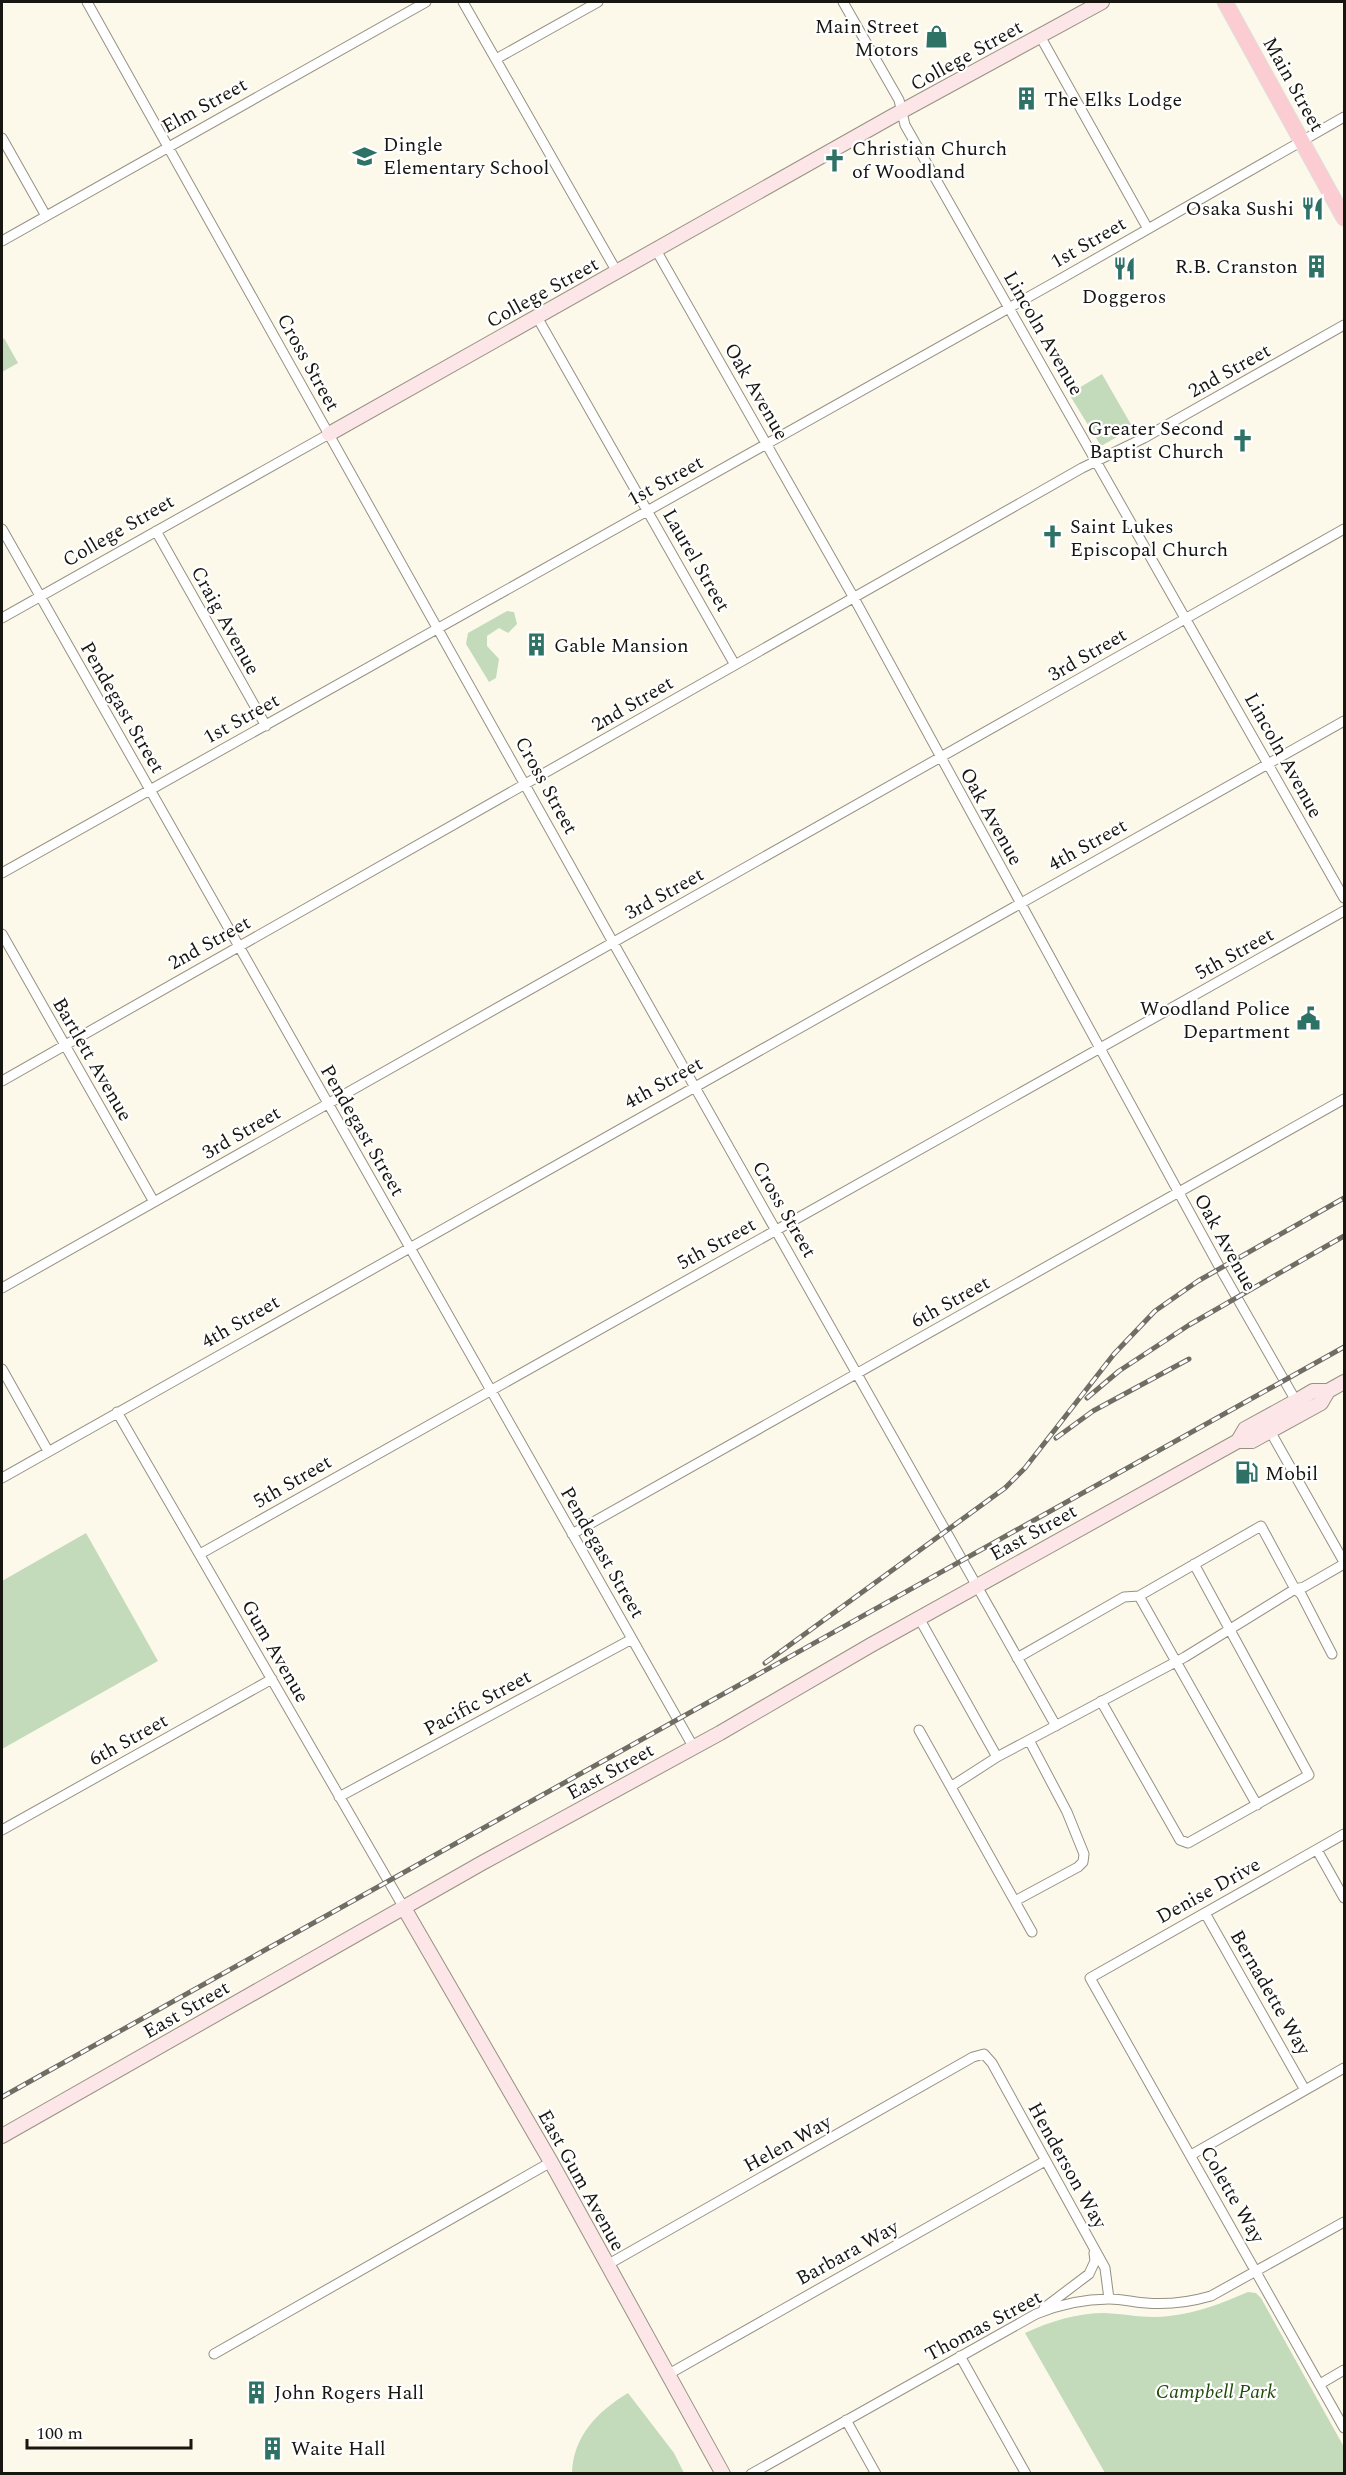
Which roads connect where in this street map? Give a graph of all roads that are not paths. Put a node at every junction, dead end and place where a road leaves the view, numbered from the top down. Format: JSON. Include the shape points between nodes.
{"nodes":[{"id":1,"x":87,"y":2,"type":"edge"},
{"id":2,"x":426,"y":2,"type":"edge"},
{"id":3,"x":462,"y":2,"type":"edge"},
{"id":4,"x":598,"y":2,"type":"edge"},
{"id":5,"x":843,"y":2,"type":"edge"},
{"id":6,"x":1102,"y":2,"type":"edge"},
{"id":7,"x":1225,"y":2,"type":"edge"},
{"id":8,"x":1040,"y":36,"type":"junction"},
{"id":9,"x":496,"y":59,"type":"junction"},
{"id":10,"x":902,"y":112,"type":"junction"},
{"id":11,"x":1344,"y":117,"type":"edge"},
{"id":12,"x":2,"y":138,"type":"edge"},
{"id":13,"x":1302,"y":141,"type":"junction"},
{"id":14,"x":168,"y":146,"type":"junction"},
{"id":15,"x":46,"y":216,"type":"junction"},
{"id":16,"x":1344,"y":218,"type":"edge"},
{"id":17,"x":1148,"y":229,"type":"junction"},
{"id":18,"x":2,"y":241,"type":"edge"},
{"id":19,"x":656,"y":250,"type":"junction"},
{"id":20,"x":618,"y":272,"type":"junction"},
{"id":21,"x":1008,"y":308,"type":"junction"},
{"id":22,"x":537,"y":317,"type":"junction"},
{"id":23,"x":1344,"y":325,"type":"edge"},
{"id":24,"x":328,"y":434,"type":"junction"},
{"id":25,"x":766,"y":444,"type":"junction"},
{"id":26,"x":1096,"y":461,"type":"junction"},
{"id":27,"x":647,"y":511,"type":"junction"},
{"id":28,"x":2,"y":529,"type":"edge"},
{"id":29,"x":1344,"y":529,"type":"edge"},
{"id":30,"x":156,"y":531,"type":"junction"},
{"id":31,"x":40,"y":597,"type":"junction"},
{"id":32,"x":854,"y":598,"type":"junction"},
{"id":33,"x":2,"y":618,"type":"edge"},
{"id":34,"x":1186,"y":618,"type":"junction"},
{"id":35,"x":439,"y":628,"type":"junction"},
{"id":36,"x":735,"y":665,"type":"junction"},
{"id":37,"x":1344,"y":721,"type":"edge"},
{"id":38,"x":266,"y":726,"type":"junction"},
{"id":39,"x":940,"y":758,"type":"junction"},
{"id":40,"x":1269,"y":764,"type":"junction"},
{"id":41,"x":525,"y":784,"type":"junction"},
{"id":42,"x":149,"y":789,"type":"junction"},
{"id":43,"x":2,"y":873,"type":"edge"},
{"id":44,"x":1344,"y":898,"type":"edge"},
{"id":45,"x":1019,"y":903,"type":"junction"},
{"id":46,"x":1344,"y":911,"type":"edge"},
{"id":47,"x":2,"y":934,"type":"edge"},
{"id":48,"x":613,"y":943,"type":"junction"},
{"id":49,"x":238,"y":946,"type":"junction"},
{"id":50,"x":64,"y":1044,"type":"junction"},
{"id":51,"x":1099,"y":1049,"type":"junction"},
{"id":52,"x":2,"y":1081,"type":"edge"},
{"id":53,"x":694,"y":1086,"type":"junction"},
{"id":54,"x":1344,"y":1099,"type":"edge"},
{"id":55,"x":327,"y":1104,"type":"junction"},
{"id":56,"x":1178,"y":1193,"type":"junction"},
{"id":57,"x":154,"y":1202,"type":"junction"},
{"id":58,"x":776,"y":1230,"type":"junction"},
{"id":59,"x":409,"y":1247,"type":"junction"},
{"id":60,"x":2,"y":1288,"type":"edge"},
{"id":61,"x":2,"y":1369,"type":"edge"},
{"id":62,"x":857,"y":1374,"type":"junction"},
{"id":63,"x":1344,"y":1382,"type":"edge"},
{"id":64,"x":490,"y":1389,"type":"junction"},
{"id":65,"x":1328,"y":1391,"type":"junction"},
{"id":66,"x":1296,"y":1401,"type":"junction"},
{"id":67,"x":117,"y":1412,"type":"junction"},
{"id":68,"x":1270,"y":1431,"type":"junction"},
{"id":69,"x":1238,"y":1441,"type":"junction"},
{"id":70,"x":48,"y":1451,"type":"junction"},
{"id":71,"x":2,"y":1478,"type":"edge"},
{"id":72,"x":572,"y":1534,"type":"junction"},
{"id":73,"x":200,"y":1554,"type":"junction"},
{"id":74,"x":1344,"y":1563,"type":"edge"},
{"id":75,"x":1194,"y":1564,"type":"junction"},
{"id":76,"x":976,"y":1586,"type":"junction"},
{"id":77,"x":1295,"y":1588,"type":"junction"},
{"id":78,"x":1139,"y":1596,"type":"junction"},
{"id":79,"x":919,"y":1618,"type":"junction"},
{"id":80,"x":1230,"y":1631,"type":"junction"},
{"id":81,"x":632,"y":1639,"type":"junction"},
{"id":82,"x":1332,"y":1654,"type":"dead end"},
{"id":83,"x":1017,"y":1658,"type":"junction"},
{"id":84,"x":1175,"y":1660,"type":"junction"},
{"id":85,"x":272,"y":1678,"type":"junction"},
{"id":86,"x":1101,"y":1701,"type":"junction"},
{"id":87,"x":1056,"y":1726,"type":"junction"},
{"id":88,"x":920,"y":1730,"type":"dead end"},
{"id":89,"x":1029,"y":1740,"type":"junction"},
{"id":90,"x":694,"y":1748,"type":"junction"},
{"id":91,"x":998,"y":1757,"type":"junction"},
{"id":92,"x":952,"y":1786,"type":"junction"},
{"id":93,"x":339,"y":1797,"type":"junction"},
{"id":94,"x":1257,"y":1805,"type":"junction"},
{"id":95,"x":2,"y":1830,"type":"edge"},
{"id":96,"x":1344,"y":1834,"type":"edge"},
{"id":97,"x":1317,"y":1850,"type":"junction"},
{"id":98,"x":1344,"y":1898,"type":"edge"},
{"id":99,"x":1015,"y":1901,"type":"junction"},
{"id":100,"x":404,"y":1908,"type":"junction"},
{"id":101,"x":1204,"y":1912,"type":"junction"},
{"id":102,"x":1032,"y":1932,"type":"dead end"},
{"id":103,"x":1090,"y":1978,"type":"joint"},
{"id":104,"x":984,"y":2054,"type":"joint"},
{"id":105,"x":1344,"y":2068,"type":"edge"},
{"id":106,"x":1305,"y":2090,"type":"junction"},
{"id":107,"x":2,"y":2136,"type":"edge"},
{"id":108,"x":1191,"y":2155,"type":"junction"},
{"id":109,"x":551,"y":2162,"type":"junction"},
{"id":110,"x":1045,"y":2162,"type":"junction"},
{"id":111,"x":1344,"y":2222,"type":"edge"},
{"id":112,"x":1092,"y":2245,"type":"junction"},
{"id":113,"x":607,"y":2265,"type":"junction"},
{"id":114,"x":1257,"y":2272,"type":"junction"},
{"id":115,"x":1109,"y":2299,"type":"junction"},
{"id":116,"x":1036,"y":2314,"type":"junction"},
{"id":117,"x":214,"y":2354,"type":"dead end"},
{"id":118,"x":960,"y":2356,"type":"junction"},
{"id":119,"x":1344,"y":2370,"type":"edge"},
{"id":120,"x":667,"y":2374,"type":"junction"},
{"id":121,"x":1320,"y":2384,"type":"junction"},
{"id":122,"x":846,"y":2420,"type":"junction"},
{"id":123,"x":1344,"y":2428,"type":"edge"},
{"id":124,"x":723,"y":2474,"type":"edge"},
{"id":125,"x":751,"y":2474,"type":"edge"},
{"id":126,"x":876,"y":2474,"type":"edge"},
{"id":127,"x":1026,"y":2474,"type":"edge"}],
"edges":[{"from":1,"to":14,"type":"street","name":"Cross Street"},
{"from":2,"to":14,"type":"street","name":"Elm Street"},
{"from":3,"to":9,"type":"street"},
{"from":4,"to":9,"type":"street"},
{"from":5,"to":10,"type":"street","name":"Lincoln Avenue","via":[[899,100]]},
{"from":6,"to":8,"type":"main road","name":"College Street"},
{"from":7,"to":13,"type":"main road","name":"Main Street"},
{"from":8,"to":10,"type":"main road","name":"College Street"},
{"from":8,"to":17,"type":"street"},
{"from":9,"to":20,"type":"street"},
{"from":10,"to":19,"type":"main road","name":"College Street"},
{"from":10,"to":21,"type":"street","name":"Lincoln Avenue","via":[[905,125]]},
{"from":11,"to":13,"type":"street","name":"1st Street"},
{"from":12,"to":15,"type":"street"},
{"from":13,"to":16,"type":"main road","name":"Main Street"},
{"from":13,"to":17,"type":"street","name":"1st Street"},
{"from":14,"to":15,"type":"street","name":"Elm Street"},
{"from":14,"to":24,"type":"street","name":"Cross Street"},
{"from":15,"to":18,"type":"street","name":"Elm Street"},
{"from":17,"to":21,"type":"street","name":"1st Street"},
{"from":19,"to":20,"type":"main road","name":"College Street"},
{"from":19,"to":25,"type":"street","name":"Oak Avenue"},
{"from":20,"to":22,"type":"main road","name":"College Street"},
{"from":21,"to":25,"type":"street","name":"1st Street"},
{"from":21,"to":26,"type":"street","name":"Lincoln Avenue"},
{"from":22,"to":24,"type":"main road","name":"College Street"},
{"from":22,"to":27,"type":"street","name":"Laurel Street"},
{"from":23,"to":26,"type":"street","name":"2nd Street"},
{"from":24,"to":30,"type":"street","name":"College Street"},
{"from":24,"to":35,"type":"street","name":"Cross Street"},
{"from":25,"to":27,"type":"street","name":"1st Street"},
{"from":25,"to":32,"type":"street","name":"Oak Avenue"},
{"from":26,"to":32,"type":"street","name":"2nd Street"},
{"from":26,"to":34,"type":"street","name":"Lincoln Avenue"},
{"from":27,"to":35,"type":"street","name":"1st Street"},
{"from":27,"to":36,"type":"street","name":"Laurel Street"},
{"from":28,"to":31,"type":"street","name":"Pendegast Street"},
{"from":29,"to":34,"type":"street","name":"3rd Street"},
{"from":30,"to":31,"type":"street","name":"College Street"},
{"from":30,"to":38,"type":"street","name":"Craig Avenue"},
{"from":31,"to":33,"type":"street","name":"College Street"},
{"from":31,"to":42,"type":"street","name":"Pendegast Street"},
{"from":32,"to":36,"type":"street","name":"2nd Street"},
{"from":32,"to":39,"type":"street","name":"Oak Avenue"},
{"from":34,"to":39,"type":"street","name":"3rd Street"},
{"from":34,"to":40,"type":"street","name":"Lincoln Avenue"},
{"from":35,"to":38,"type":"street","name":"1st Street"},
{"from":35,"to":41,"type":"street","name":"Cross Street"},
{"from":36,"to":41,"type":"street","name":"2nd Street"},
{"from":37,"to":40,"type":"street","name":"4th Street"},
{"from":38,"to":42,"type":"street","name":"1st Street"},
{"from":39,"to":45,"type":"street","name":"Oak Avenue"},
{"from":39,"to":48,"type":"street","name":"3rd Street"},
{"from":40,"to":44,"type":"street","name":"Lincoln Avenue"},
{"from":40,"to":45,"type":"street","name":"4th Street"},
{"from":41,"to":48,"type":"street","name":"Cross Street"},
{"from":41,"to":49,"type":"street","name":"2nd Street"},
{"from":42,"to":43,"type":"street","name":"1st Street"},
{"from":42,"to":49,"type":"street","name":"Pendegast Street"},
{"from":45,"to":51,"type":"street","name":"Oak Avenue"},
{"from":45,"to":53,"type":"street","name":"4th Street"},
{"from":46,"to":51,"type":"street","name":"5th Street"},
{"from":47,"to":50,"type":"street","name":"Bartlett Avenue"},
{"from":48,"to":53,"type":"street","name":"Cross Street"},
{"from":48,"to":55,"type":"street","name":"3rd Street"},
{"from":49,"to":50,"type":"street","name":"2nd Street"},
{"from":49,"to":55,"type":"street","name":"Pendegast Street"},
{"from":50,"to":52,"type":"street","name":"2nd Street"},
{"from":50,"to":57,"type":"street","name":"Bartlett Avenue"},
{"from":51,"to":56,"type":"street","name":"Oak Avenue"},
{"from":51,"to":58,"type":"street","name":"5th Street"},
{"from":53,"to":58,"type":"street","name":"Cross Street"},
{"from":53,"to":59,"type":"street","name":"4th Street"},
{"from":54,"to":56,"type":"street","name":"6th Street"},
{"from":55,"to":57,"type":"street","name":"3rd Street"},
{"from":55,"to":59,"type":"street","name":"Pendegast Street"},
{"from":56,"to":62,"type":"street","name":"6th Street"},
{"from":56,"to":66,"type":"street","name":"Oak Avenue"},
{"from":57,"to":60,"type":"street","name":"3rd Street"},
{"from":58,"to":62,"type":"street","name":"Cross Street"},
{"from":58,"to":64,"type":"street","name":"5th Street"},
{"from":59,"to":64,"type":"street","name":"Pendegast Street"},
{"from":59,"to":67,"type":"street","name":"4th Street"},
{"from":61,"to":70,"type":"street"},
{"from":62,"to":72,"type":"street","name":"6th Street"},
{"from":62,"to":76,"type":"street","name":"Cross Street"},
{"from":63,"to":65,"type":"main road","name":"East Street"},
{"from":64,"to":72,"type":"street","name":"Pendegast Street"},
{"from":64,"to":73,"type":"street","name":"5th Street"},
{"from":65,"to":66,"type":"main road","name":"East Street","via":[[1313,1391]]},
{"from":65,"to":68,"type":"main road","name":"East Street","via":[[1320,1403]]},
{"from":66,"to":69,"type":"main road","name":"East Street","via":[[1245,1429]]},
{"from":67,"to":70,"type":"street","name":"4th Street"},
{"from":67,"to":73,"type":"street","name":"Gum Avenue"},
{"from":68,"to":69,"type":"main road","name":"East Street","via":[[1252,1441]]},
{"from":68,"to":74,"type":"street"},
{"from":69,"to":76,"type":"main road","name":"East Street"},
{"from":70,"to":71,"type":"street","name":"4th Street"},
{"from":72,"to":81,"type":"street","name":"Pendegast Street"},
{"from":73,"to":85,"type":"street","name":"Gum Avenue"},
{"from":74,"to":77,"type":"street","via":[[1304,1587]]},
{"from":75,"to":77,"type":"street","via":[[1261,1526]]},
{"from":75,"to":78,"type":"street"},
{"from":75,"to":80,"type":"street"},
{"from":76,"to":79,"type":"main road","name":"East Street"},
{"from":76,"to":83,"type":"street","name":"Cross Street"},
{"from":77,"to":80,"type":"street"},
{"from":77,"to":82,"type":"street"},
{"from":78,"to":83,"type":"street","via":[[1124,1597]]},
{"from":78,"to":84,"type":"street"},
{"from":79,"to":90,"type":"main road","name":"East Street"},
{"from":79,"to":91,"type":"street"},
{"from":80,"to":84,"type":"street"},
{"from":80,"to":94,"type":"street","via":[[1309,1775]]},
{"from":81,"to":90,"type":"street","name":"Pendegast Street"},
{"from":81,"to":93,"type":"street","name":"Pacific Street"},
{"from":83,"to":87,"type":"street","name":"Cross Street"},
{"from":84,"to":86,"type":"street"},
{"from":84,"to":94,"type":"street"},
{"from":85,"to":93,"type":"street","name":"Gum Avenue"},
{"from":85,"to":95,"type":"street","name":"6th Street"},
{"from":86,"to":87,"type":"street"},
{"from":86,"to":94,"type":"street","via":[[1180,1840],[1188,1843]]},
{"from":87,"to":89,"type":"street"},
{"from":88,"to":92,"type":"street"},
{"from":89,"to":91,"type":"street"},
{"from":89,"to":99,"type":"street","via":[[1084,1854],[1078,1867]]},
{"from":90,"to":100,"type":"main road","name":"East Street"},
{"from":91,"to":92,"type":"street"},
{"from":92,"to":99,"type":"street"},
{"from":93,"to":100,"type":"street","name":"Gum Avenue"},
{"from":96,"to":97,"type":"street","name":"Denise Drive"},
{"from":97,"to":98,"type":"street"},
{"from":97,"to":101,"type":"street","name":"Denise Drive"},
{"from":99,"to":102,"type":"street"},
{"from":100,"to":107,"type":"main road","name":"East Street"},
{"from":100,"to":109,"type":"main road","name":"East Gum Avenue"},
{"from":101,"to":103,"type":"street","name":"Denise Drive"},
{"from":101,"to":106,"type":"street","name":"Bernadette Way"},
{"from":103,"to":108,"type":"street","name":"Colette Way"},
{"from":104,"to":110,"type":"street","name":"Henderson Way"},
{"from":104,"to":113,"type":"street","name":"Helen Way"},
{"from":105,"to":106,"type":"street"},
{"from":106,"to":108,"type":"street"},
{"from":108,"to":114,"type":"street","name":"Colette Way"},
{"from":109,"to":113,"type":"main road","name":"East Gum Avenue"},
{"from":109,"to":117,"type":"street"},
{"from":110,"to":112,"type":"street","name":"Henderson Way"},
{"from":110,"to":120,"type":"street","name":"Barbara Way"},
{"from":111,"to":114,"type":"street","name":"Thomas Street"},
{"from":112,"to":115,"type":"street","name":"Henderson Way","via":[[1105,2268]]},
{"from":112,"to":116,"type":"street","via":[[1095,2261],[1089,2274]]},
{"from":113,"to":120,"type":"main road","name":"East Gum Avenue"},
{"from":114,"to":115,"type":"street","name":"Thomas Street","via":[[1195,2300],[1164,2304]]},
{"from":114,"to":121,"type":"street","name":"Colette Way"},
{"from":115,"to":116,"type":"street","name":"Thomas Street","via":[[1070,2303]]},
{"from":116,"to":118,"type":"street","name":"Thomas Street"},
{"from":118,"to":122,"type":"street","name":"Thomas Street"},
{"from":118,"to":127,"type":"street"},
{"from":119,"to":121,"type":"street"},
{"from":120,"to":124,"type":"main road","name":"East Gum Avenue"},
{"from":121,"to":123,"type":"street","name":"Colette Way"},
{"from":122,"to":125,"type":"street","name":"Thomas Street"},
{"from":122,"to":126,"type":"street"}]}
